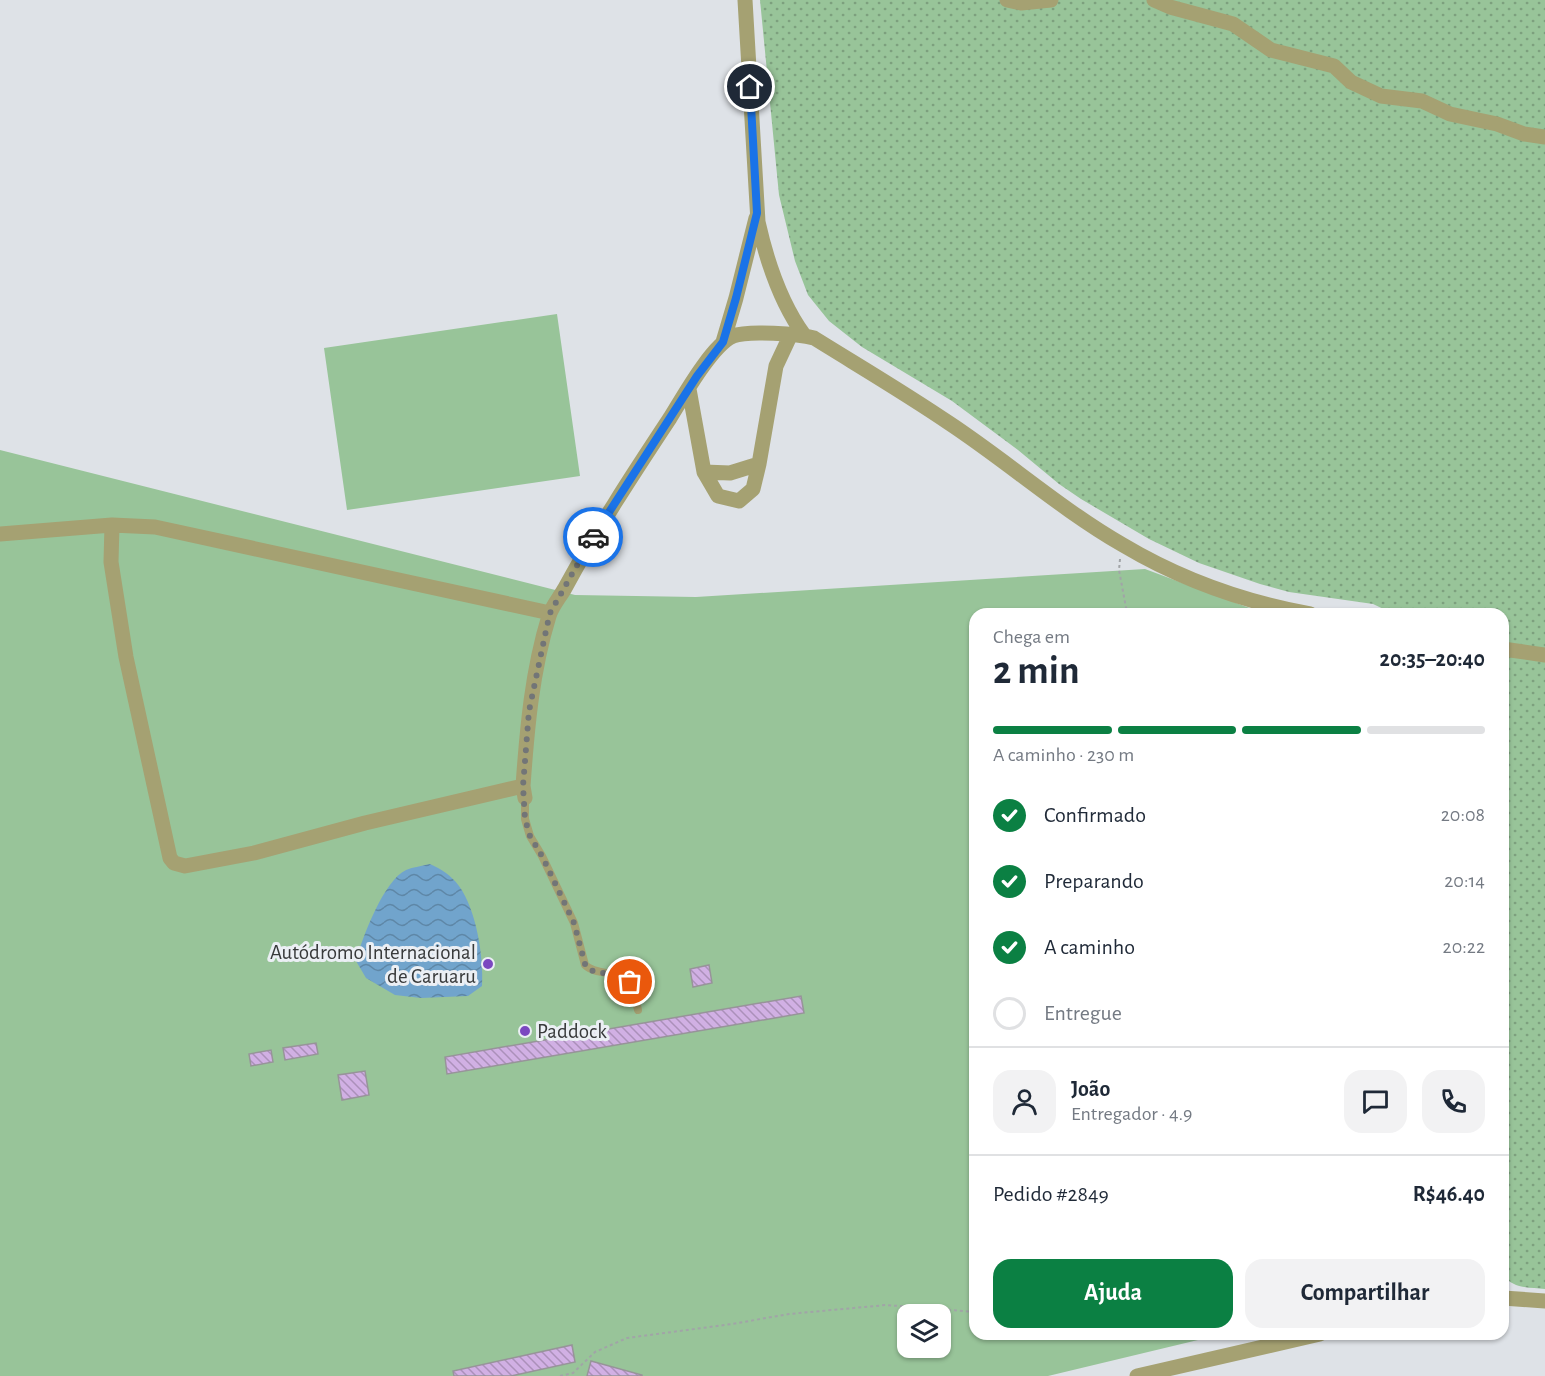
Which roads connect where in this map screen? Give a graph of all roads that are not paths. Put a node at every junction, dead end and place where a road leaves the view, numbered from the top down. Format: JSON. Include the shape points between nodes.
{"nodes":[{"id":1,"x":745,"y":0,"type":"edge"},
{"id":2,"x":1007,"y":0,"type":"edge"},
{"id":3,"x":1052,"y":0,"type":"edge"},
{"id":4,"x":1154,"y":0,"type":"edge"},
{"id":5,"x":1545,"y":137,"type":"edge"},
{"id":6,"x":757,"y":213,"type":"junction"},
{"id":7,"x":797,"y":335,"type":"junction"},
{"id":8,"x":723,"y":342,"type":"junction"},
{"id":9,"x":689,"y":389,"type":"junction"},
{"id":10,"x":759,"y":464,"type":"junction"},
{"id":11,"x":704,"y":472,"type":"junction"},
{"id":12,"x":112,"y":525,"type":"junction"},
{"id":13,"x":0,"y":534,"type":"edge"},
{"id":14,"x":1282,"y":608,"type":"edge"},
{"id":15,"x":550,"y":613,"type":"junction"},
{"id":16,"x":1509,"y":650,"type":"edge"},
{"id":17,"x":1545,"y":655,"type":"edge"},
{"id":18,"x":524,"y":792,"type":"junction"},
{"id":19,"x":638,"y":1010,"type":"dead end"},
{"id":20,"x":1509,"y":1298,"type":"edge"},
{"id":21,"x":1545,"y":1301,"type":"edge"},
{"id":22,"x":1294,"y":1340,"type":"edge"},
{"id":23,"x":1137,"y":1376,"type":"edge"}],
"edges":[{"from":1,"to":6,"type":"street"},
{"from":2,"to":3,"type":"street"},
{"from":4,"to":5,"type":"street","via":[[1233,24],[1271,50],[1334,66],[1351,82],[1381,96],[1422,101],[1450,114]]},
{"from":6,"to":7,"type":"street","via":[[766,257]]},
{"from":6,"to":8,"type":"street"},
{"from":7,"to":8,"type":"street","via":[[746,333]]},
{"from":7,"to":10,"type":"street","via":[[776,366]]},
{"from":7,"to":14,"type":"street","via":[[814,338],[949,422],[1147,559],[1214,588]]},
{"from":8,"to":9,"type":"street"},
{"from":9,"to":11,"type":"street"},
{"from":9,"to":15,"type":"street","via":[[597,530]]},
{"from":10,"to":11,"type":"street","via":[[730,473]]},
{"from":10,"to":11,"type":"street","via":[[753,489],[739,501],[718,496]]},
{"from":12,"to":13,"type":"street"},
{"from":12,"to":15,"type":"street","via":[[155,527]]},
{"from":12,"to":18,"type":"street","via":[[113,574],[126,657],[174,863],[185,870],[365,823]]},
{"from":15,"to":18,"type":"street","via":[[529,711]]},
{"from":16,"to":17,"type":"street"},
{"from":18,"to":19,"type":"lane","via":[[530,836],[574,923],[585,964],[589,970],[630,982]]},
{"from":20,"to":21,"type":"street"},
{"from":22,"to":23,"type":"street"}]}
